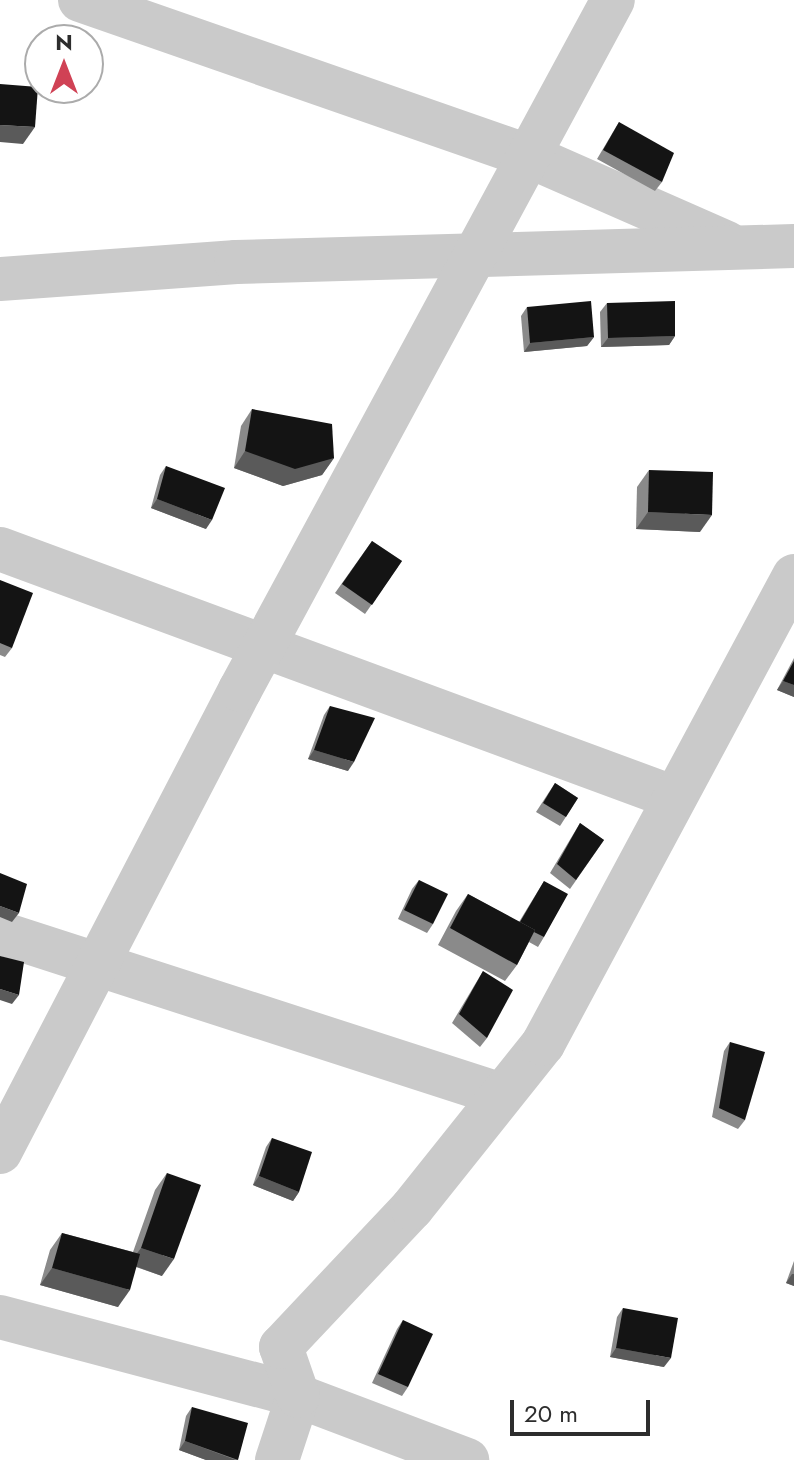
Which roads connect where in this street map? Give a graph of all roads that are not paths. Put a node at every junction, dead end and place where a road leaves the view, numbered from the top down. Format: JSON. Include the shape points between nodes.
{"nodes":[{"id":1,"x":80,"y":0,"type":"edge"},
{"id":2,"x":613,"y":0,"type":"edge"},
{"id":3,"x":529,"y":156,"type":"junction"},
{"id":4,"x":794,"y":246,"type":"edge"},
{"id":5,"x":737,"y":247,"type":"junction"},
{"id":6,"x":475,"y":255,"type":"junction"},
{"id":7,"x":0,"y":279,"type":"edge"},
{"id":8,"x":0,"y":549,"type":"edge"},
{"id":9,"x":794,"y":576,"type":"edge"},
{"id":10,"x":265,"y":643,"type":"junction"},
{"id":11,"x":675,"y":798,"type":"junction"},
{"id":12,"x":0,"y":933,"type":"edge"},
{"id":13,"x":96,"y":966,"type":"junction"},
{"id":14,"x":502,"y":1095,"type":"junction"},
{"id":15,"x":0,"y":1152,"type":"edge"},
{"id":16,"x":0,"y":1317,"type":"edge"},
{"id":17,"x":298,"y":1396,"type":"junction"},
{"id":18,"x":277,"y":1460,"type":"edge"},
{"id":19,"x":467,"y":1460,"type":"edge"}],
"edges":[{"from":1,"to":3,"type":"street"},
{"from":2,"to":3,"type":"street"},
{"from":3,"to":5,"type":"street"},
{"from":3,"to":6,"type":"street"},
{"from":4,"to":5,"type":"street"},
{"from":5,"to":6,"type":"street"},
{"from":6,"to":7,"type":"street","via":[[236,262]]},
{"from":6,"to":10,"type":"street"},
{"from":8,"to":10,"type":"street"},
{"from":9,"to":11,"type":"street"},
{"from":10,"to":11,"type":"street"},
{"from":10,"to":13,"type":"street"},
{"from":11,"to":14,"type":"street","via":[[543,1044]]},
{"from":12,"to":13,"type":"street"},
{"from":13,"to":14,"type":"street"},
{"from":13,"to":15,"type":"street"},
{"from":14,"to":17,"type":"street","via":[[412,1208],[281,1347]]},
{"from":16,"to":17,"type":"street"},
{"from":17,"to":18,"type":"street"},
{"from":17,"to":19,"type":"street"}]}
